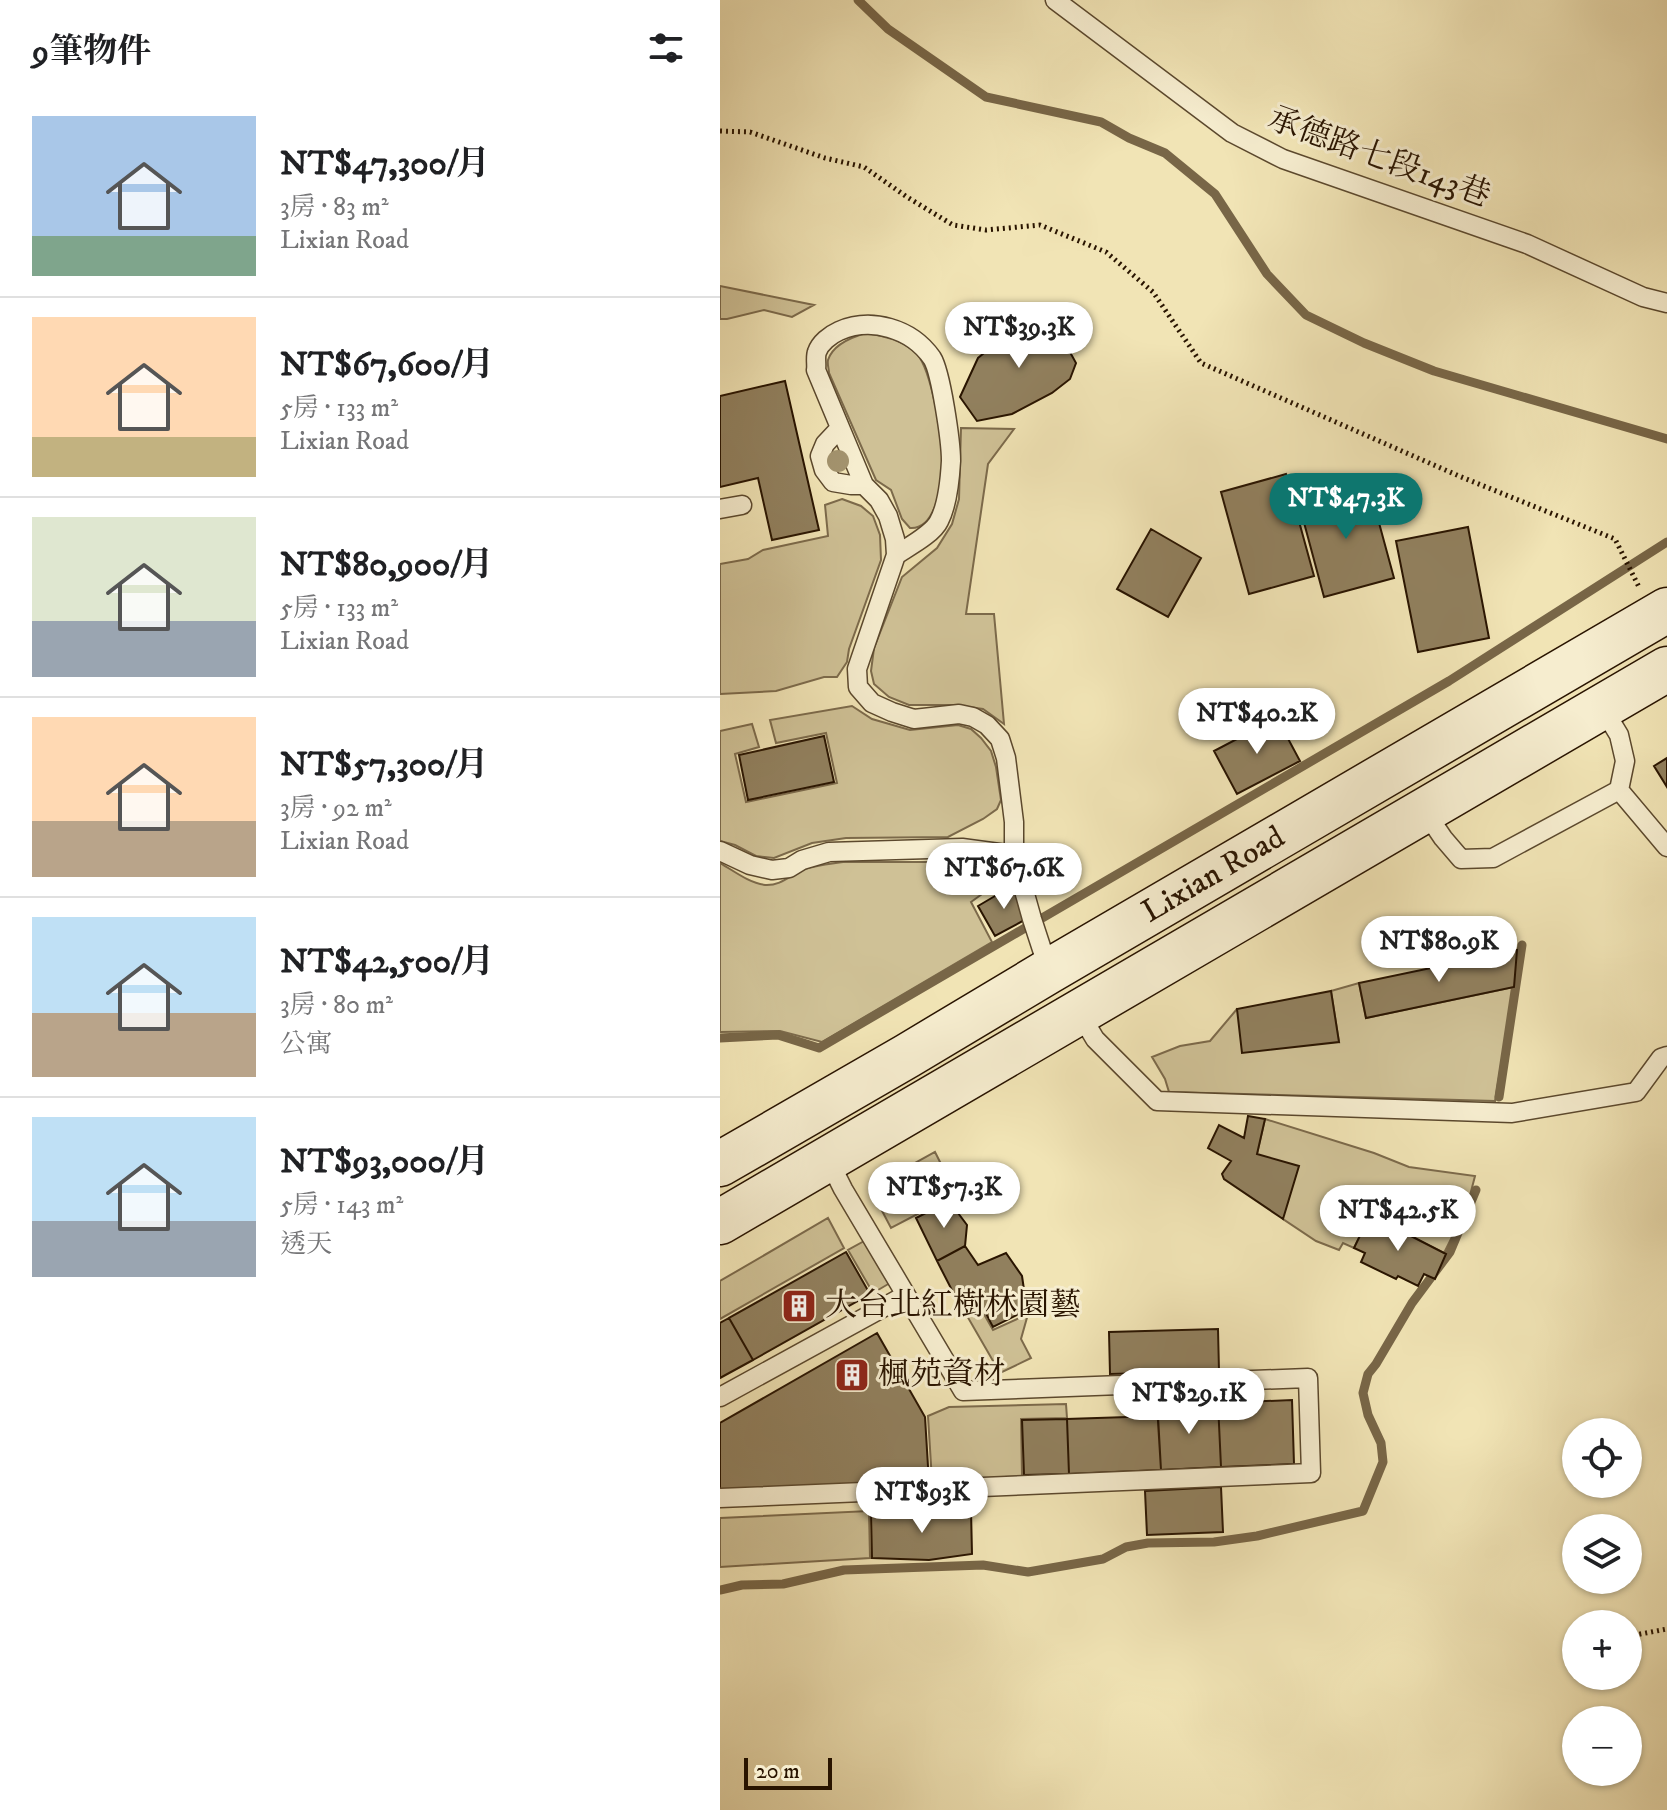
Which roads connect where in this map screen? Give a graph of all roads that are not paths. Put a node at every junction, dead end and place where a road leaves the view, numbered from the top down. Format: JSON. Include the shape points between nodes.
{"nodes":[{"id":1,"x":1055,"y":0,"type":"edge"},
{"id":2,"x":1667,"y":303,"type":"edge"},
{"id":3,"x":840,"y":428,"type":"junction"},
{"id":4,"x":864,"y":485,"type":"junction"},
{"id":5,"x":742,"y":505,"type":"dead end"},
{"id":6,"x":720,"y":509,"type":"edge"},
{"id":7,"x":896,"y":555,"type":"junction"},
{"id":8,"x":1662,"y":612,"type":"edge"},
{"id":9,"x":1667,"y":669,"type":"edge"},
{"id":10,"x":1602,"y":707,"type":"junction"},
{"id":11,"x":1421,"y":753,"type":"junction"},
{"id":12,"x":1619,"y":790,"type":"junction"},
{"id":13,"x":1436,"y":803,"type":"junction"},
{"id":14,"x":1667,"y":847,"type":"edge"},
{"id":15,"x":720,"y":851,"type":"edge"},
{"id":16,"x":1014,"y":855,"type":"junction"},
{"id":17,"x":1049,"y":971,"type":"junction"},
{"id":18,"x":1079,"y":1012,"type":"junction"},
{"id":19,"x":1667,"y":1056,"type":"edge"},
{"id":20,"x":828,"y":1159,"type":"junction"},
{"id":21,"x":720,"y":1164,"type":"edge"},
{"id":22,"x":720,"y":1222,"type":"edge"},
{"id":23,"x":906,"y":1295,"type":"junction"},
{"id":24,"x":720,"y":1397,"type":"edge"},
{"id":25,"x":720,"y":1498,"type":"edge"}],
"edges":[{"from":1,"to":2,"type":"lane","name":"承德路七段143巷","via":[[1232,133],[1283,159],[1527,244]]},
{"from":3,"to":4,"type":"lane"},
{"from":3,"to":4,"type":"lane","via":[[820,456],[824,470],[833,482]]},
{"from":3,"to":7,"type":"lane","via":[[816,370],[817,350],[830,335],[865,323],[886,326],[913,340],[934,360],[951,460],[946,499],[938,524]]},
{"from":4,"to":7,"type":"lane","via":[[888,516]]},
{"from":5,"to":6,"type":"lane"},
{"from":7,"to":16,"type":"lane","via":[[857,669],[858,687],[872,703],[914,719],[973,717],[1000,739]]},
{"from":8,"to":11,"type":"street","name":"Lixian Road"},
{"from":9,"to":10,"type":"street","name":"Lixian Road"},
{"from":10,"to":12,"type":"lane","via":[[1619,735],[1625,761]]},
{"from":10,"to":13,"type":"street","name":"Lixian Road"},
{"from":11,"to":13,"type":"street"},
{"from":11,"to":17,"type":"street","name":"Lixian Road"},
{"from":12,"to":13,"type":"lane","via":[[1493,858],[1461,859],[1443,838]]},
{"from":12,"to":14,"type":"lane"},
{"from":13,"to":18,"type":"street","name":"Lixian Road"},
{"from":15,"to":16,"type":"lane","via":[[772,870],[829,852],[962,848]]},
{"from":16,"to":17,"type":"lane"},
{"from":17,"to":21,"type":"street","name":"Lixian Road"},
{"from":18,"to":19,"type":"lane","via":[[1095,1039],[1157,1101],[1512,1113],[1636,1092]]},
{"from":18,"to":20,"type":"street","name":"Lixian Road"},
{"from":20,"to":22,"type":"street","name":"Lixian Road"},
{"from":20,"to":23,"type":"lane"},
{"from":23,"to":24,"type":"lane"},
{"from":23,"to":25,"type":"lane","via":[[963,1391],[1308,1378],[1311,1473]]}]}
